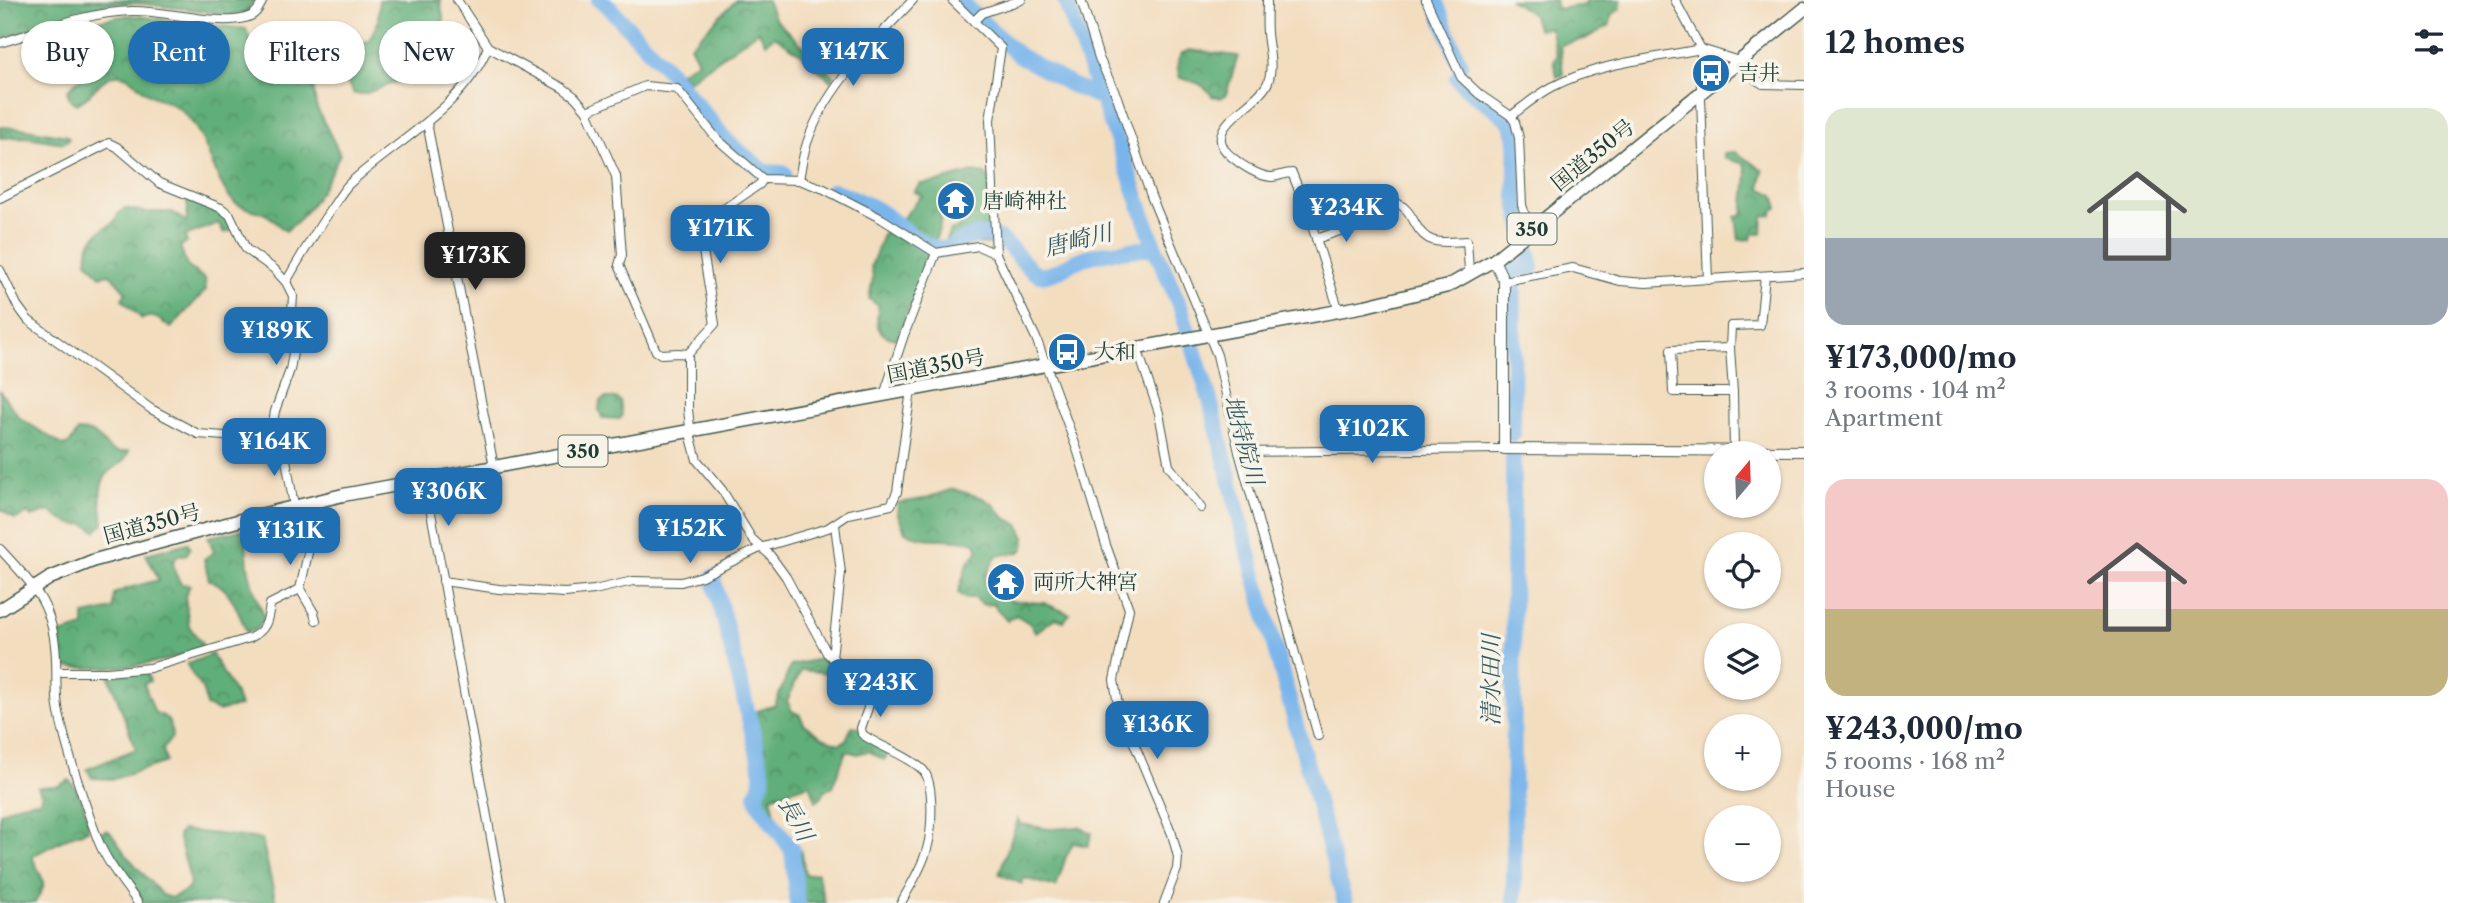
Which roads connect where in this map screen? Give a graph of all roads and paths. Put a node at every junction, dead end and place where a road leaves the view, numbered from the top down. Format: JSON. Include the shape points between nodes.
{"nodes":[{"id":1,"x":263,"y":0,"type":"edge"},
{"id":2,"x":457,"y":0,"type":"edge"},
{"id":3,"x":913,"y":0,"type":"edge"},
{"id":4,"x":952,"y":0,"type":"edge"},
{"id":5,"x":1021,"y":0,"type":"edge"},
{"id":6,"x":1081,"y":0,"type":"edge"},
{"id":7,"x":1267,"y":0,"type":"edge"},
{"id":8,"x":1426,"y":0,"type":"edge"},
{"id":9,"x":1675,"y":0,"type":"edge"},
{"id":10,"x":1804,"y":9,"type":"edge"},
{"id":11,"x":974,"y":20,"type":"junction"},
{"id":12,"x":0,"y":43,"type":"edge"},
{"id":13,"x":488,"y":47,"type":"junction"},
{"id":14,"x":1701,"y":49,"type":"junction"},
{"id":15,"x":1739,"y":61,"type":"junction"},
{"id":16,"x":1804,"y":85,"type":"edge"},
{"id":17,"x":1701,"y":93,"type":"junction"},
{"id":18,"x":586,"y":111,"type":"junction"},
{"id":19,"x":1511,"y":116,"type":"junction"},
{"id":20,"x":427,"y":123,"type":"junction"},
{"id":21,"x":763,"y":179,"type":"junction"},
{"id":22,"x":799,"y":180,"type":"junction"},
{"id":23,"x":1300,"y":191,"type":"junction"},
{"id":24,"x":0,"y":198,"type":"edge"},
{"id":25,"x":1366,"y":222,"type":"dead end"},
{"id":26,"x":1530,"y":230,"type":"junction"},
{"id":27,"x":1316,"y":239,"type":"junction"},
{"id":28,"x":936,"y":253,"type":"junction"},
{"id":29,"x":996,"y":254,"type":"junction"},
{"id":30,"x":1494,"y":260,"type":"junction"},
{"id":31,"x":0,"y":270,"type":"edge"},
{"id":32,"x":1804,"y":273,"type":"edge"},
{"id":33,"x":1472,"y":274,"type":"junction"},
{"id":34,"x":1765,"y":276,"type":"junction"},
{"id":35,"x":1511,"y":279,"type":"junction"},
{"id":36,"x":1708,"y":280,"type":"junction"},
{"id":37,"x":286,"y":282,"type":"junction"},
{"id":38,"x":1339,"y":311,"type":"junction"},
{"id":39,"x":1207,"y":334,"type":"junction"},
{"id":40,"x":1137,"y":348,"type":"junction"},
{"id":41,"x":1730,"y":348,"type":"junction"},
{"id":42,"x":688,"y":354,"type":"junction"},
{"id":43,"x":1045,"y":365,"type":"junction"},
{"id":44,"x":911,"y":390,"type":"junction"},
{"id":45,"x":1733,"y":391,"type":"junction"},
{"id":46,"x":884,"y":395,"type":"junction"},
{"id":47,"x":690,"y":431,"type":"junction"},
{"id":48,"x":278,"y":440,"type":"junction"},
{"id":49,"x":1734,"y":441,"type":"edge"},
{"id":50,"x":1504,"y":449,"type":"junction"},
{"id":51,"x":1704,"y":451,"type":"edge"},
{"id":52,"x":1782,"y":451,"type":"edge"},
{"id":53,"x":1804,"y":451,"type":"edge"},
{"id":54,"x":1239,"y":452,"type":"junction"},
{"id":55,"x":494,"y":467,"type":"junction"},
{"id":56,"x":425,"y":480,"type":"junction"},
{"id":57,"x":298,"y":505,"type":"junction"},
{"id":58,"x":1201,"y":508,"type":"dead end"},
{"id":59,"x":835,"y":525,"type":"junction"},
{"id":60,"x":760,"y":548,"type":"junction"},
{"id":61,"x":0,"y":549,"type":"edge"},
{"id":62,"x":443,"y":581,"type":"junction"},
{"id":63,"x":34,"y":588,"type":"junction"},
{"id":64,"x":300,"y":589,"type":"junction"},
{"id":65,"x":0,"y":610,"type":"edge"},
{"id":66,"x":316,"y":620,"type":"dead end"},
{"id":67,"x":832,"y":658,"type":"junction"},
{"id":68,"x":57,"y":672,"type":"junction"},
{"id":69,"x":1318,"y":736,"type":"dead end"},
{"id":70,"x":138,"y":903,"type":"edge"},
{"id":71,"x":502,"y":903,"type":"edge"},
{"id":72,"x":901,"y":903,"type":"edge"},
{"id":73,"x":1164,"y":903,"type":"edge"}],
"edges":[{"from":1,"to":12,"type":"street","via":[[254,15],[244,19],[153,11],[101,13]]},
{"from":2,"to":13,"type":"street"},
{"from":3,"to":22,"type":"street","via":[[843,77],[814,126]]},
{"from":4,"to":11,"type":"street"},
{"from":5,"to":11,"type":"street"},
{"from":6,"to":39,"type":"street","via":[[1151,196]]},
{"from":7,"to":23,"type":"street","via":[[1269,82],[1230,120],[1221,135],[1222,144],[1239,163],[1264,175],[1292,173]]},
{"from":8,"to":19,"type":"street","via":[[1461,77]]},
{"from":9,"to":14,"type":"street"},
{"from":10,"to":15,"type":"highway","name":"国道350号","number":"350"},
{"from":11,"to":29,"type":"street","via":[[1001,48],[990,120]]},
{"from":13,"to":18,"type":"street","via":[[563,88]]},
{"from":13,"to":20,"type":"street","via":[[466,85]]},
{"from":14,"to":15,"type":"street"},
{"from":14,"to":17,"type":"street"},
{"from":14,"to":19,"type":"street","via":[[1661,54],[1575,77],[1550,88]]},
{"from":15,"to":16,"type":"street","via":[[1763,84]]},
{"from":15,"to":17,"type":"highway","name":"国道350号","number":"350"},
{"from":17,"to":26,"type":"highway","name":"国道350号","number":"350"},
{"from":17,"to":36,"type":"street"},
{"from":18,"to":21,"type":"street","via":[[645,86],[677,89],[717,139]]},
{"from":18,"to":42,"type":"street","via":[[616,176],[619,265],[628,290],[656,351]]},
{"from":19,"to":26,"type":"street","via":[[1519,138],[1522,205]]},
{"from":20,"to":37,"type":"street","via":[[347,186]]},
{"from":20,"to":55,"type":"street"},
{"from":21,"to":22,"type":"street"},
{"from":21,"to":42,"type":"street","via":[[699,226],[715,324]]},
{"from":22,"to":28,"type":"street","via":[[855,204]]},
{"from":23,"to":27,"type":"street"},
{"from":23,"to":33,"type":"street","via":[[1371,195],[1396,203],[1408,211],[1423,237],[1435,242],[1467,241]]},
{"from":24,"to":37,"type":"street","via":[[109,143],[159,183],[230,215],[246,249]]},
{"from":25,"to":27,"type":"street"},
{"from":26,"to":30,"type":"highway","name":"国道350号","number":"350"},
{"from":27,"to":38,"type":"street"},
{"from":28,"to":29,"type":"street","via":[[978,246]]},
{"from":28,"to":46,"type":"street"},
{"from":29,"to":43,"type":"street"},
{"from":30,"to":33,"type":"highway","name":"国道350号","number":"350"},
{"from":30,"to":35,"type":"street"},
{"from":31,"to":48,"type":"street","via":[[28,320],[151,409],[198,435]]},
{"from":32,"to":34,"type":"street"},
{"from":33,"to":38,"type":"highway","name":"国道350号","number":"350","via":[[1420,295]]},
{"from":34,"to":36,"type":"street"},
{"from":34,"to":41,"type":"street","via":[[1760,325],[1731,326]]},
{"from":35,"to":36,"type":"street","via":[[1573,268],[1634,283]]},
{"from":35,"to":50,"type":"street"},
{"from":37,"to":48,"type":"street","via":[[293,296],[293,353],[275,411]]},
{"from":38,"to":39,"type":"highway","name":"国道350号","number":"350"},
{"from":39,"to":40,"type":"highway","name":"国道350号","number":"350"},
{"from":39,"to":54,"type":"street","via":[[1217,355]]},
{"from":40,"to":43,"type":"highway","name":"国道350号","number":"350"},
{"from":40,"to":58,"type":"street","via":[[1160,413],[1169,466]]},
{"from":41,"to":45,"type":"street"},
{"from":41,"to":45,"type":"street","via":[[1671,350],[1672,392]]},
{"from":42,"to":47,"type":"street"},
{"from":43,"to":44,"type":"highway","name":"国道350号","number":"350"},
{"from":43,"to":73,"type":"street","via":[[1129,609],[1114,680],[1118,705],[1178,857]]},
{"from":44,"to":46,"type":"highway","name":"国道350号","number":"350"},
{"from":44,"to":59,"type":"street","via":[[895,500],[891,505],[849,514]]},
{"from":45,"to":49,"type":"street"},
{"from":46,"to":47,"type":"highway","name":"国道350号","number":"350"},
{"from":47,"to":55,"type":"highway","name":"国道350号","number":"350"},
{"from":47,"to":60,"type":"street","via":[[697,460]]},
{"from":48,"to":57,"type":"street"},
{"from":50,"to":51,"type":"street"},
{"from":50,"to":54,"type":"street"},
{"from":52,"to":53,"type":"street"},
{"from":54,"to":69,"type":"street"},
{"from":55,"to":56,"type":"highway","name":"国道350号","number":"350"},
{"from":56,"to":57,"type":"highway","name":"国道350号","number":"350"},
{"from":56,"to":62,"type":"street"},
{"from":57,"to":63,"type":"highway","name":"国道350号","number":"350","via":[[95,559]]},
{"from":57,"to":64,"type":"street","via":[[310,544]]},
{"from":59,"to":60,"type":"street"},
{"from":59,"to":67,"type":"street","via":[[841,573]]},
{"from":60,"to":62,"type":"street","via":[[681,582],[633,581],[565,593]]},
{"from":60,"to":67,"type":"street","via":[[786,577]]},
{"from":61,"to":63,"type":"street"},
{"from":62,"to":71,"type":"street"},
{"from":63,"to":65,"type":"highway","name":"国道350号","number":"350"},
{"from":63,"to":68,"type":"street","via":[[49,613]]},
{"from":64,"to":66,"type":"street"},
{"from":64,"to":68,"type":"street","via":[[270,604],[263,632],[250,638],[150,668]]},
{"from":67,"to":72,"type":"street","via":[[873,682],[862,734],[915,764],[929,780],[928,845]]},
{"from":68,"to":70,"type":"street","via":[[65,740],[99,840]]}]}
